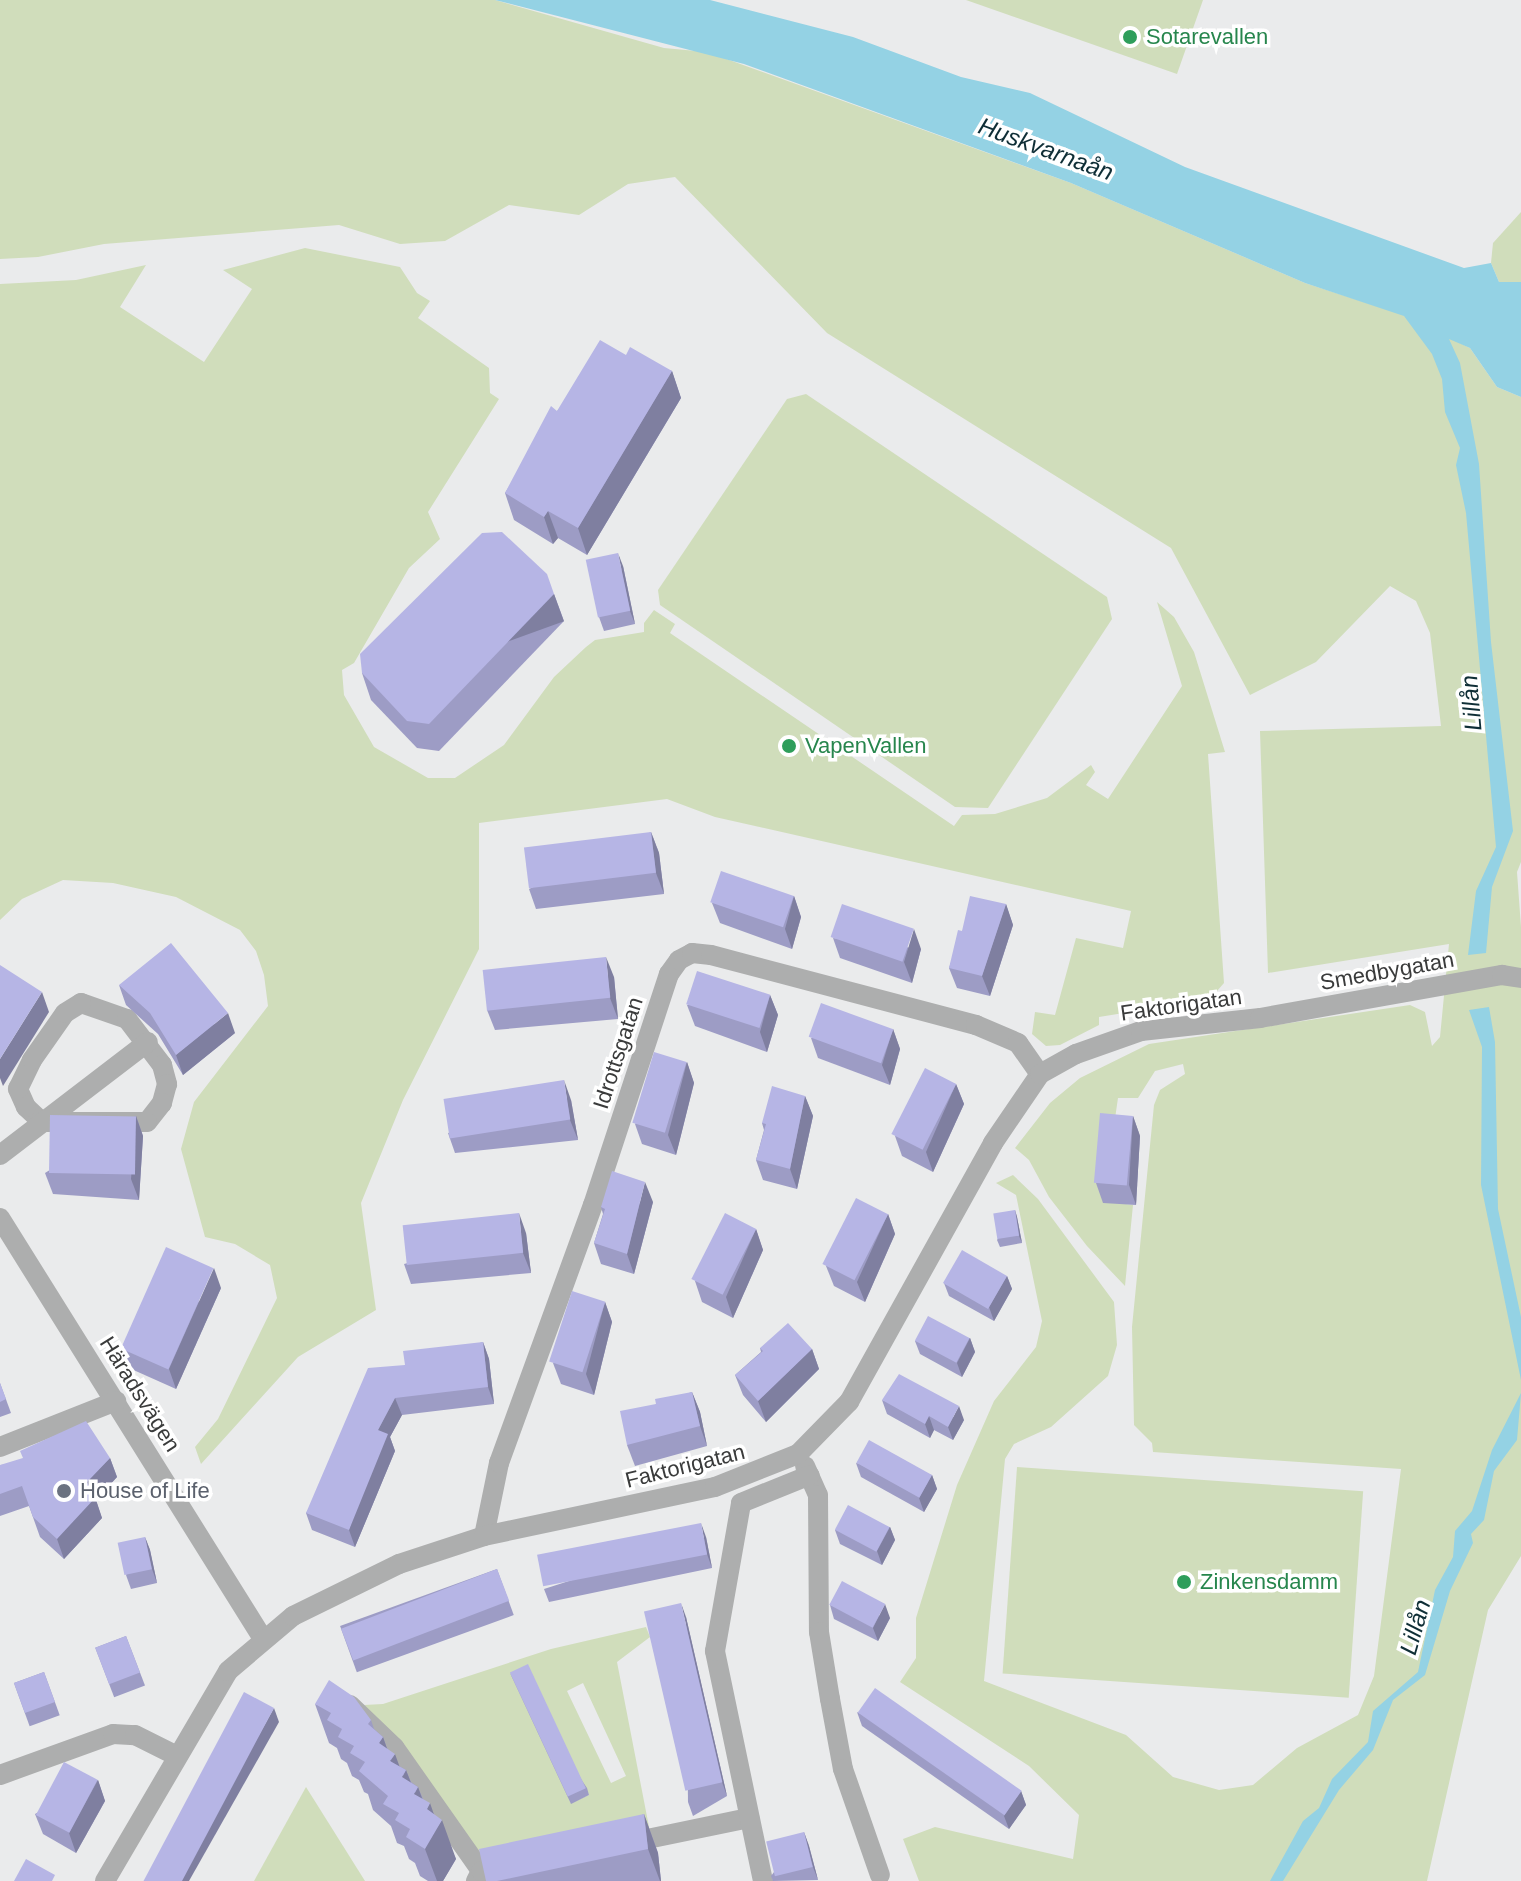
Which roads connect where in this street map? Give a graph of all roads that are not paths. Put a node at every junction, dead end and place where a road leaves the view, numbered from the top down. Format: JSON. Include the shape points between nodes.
{"nodes":[{"id":1,"x":1521,"y":978,"type":"edge"},
{"id":2,"x":1260,"y":1018,"type":"joint"},
{"id":3,"x":148,"y":1042,"type":"junction"},
{"id":4,"x":1040,"y":1074,"type":"junction"},
{"id":5,"x":42,"y":1122,"type":"junction"},
{"id":6,"x":0,"y":1155,"type":"edge"},
{"id":7,"x":0,"y":1218,"type":"edge"},
{"id":8,"x":116,"y":1401,"type":"junction"},
{"id":9,"x":0,"y":1447,"type":"edge"},
{"id":10,"x":798,"y":1454,"type":"junction"},
{"id":11,"x":810,"y":1475,"type":"junction"},
{"id":12,"x":484,"y":1536,"type":"junction"},
{"id":13,"x":262,"y":1638,"type":"junction"},
{"id":14,"x":339,"y":1700,"type":"edge"},
{"id":15,"x":177,"y":1756,"type":"junction"},
{"id":16,"x":0,"y":1775,"type":"edge"},
{"id":17,"x":749,"y":1818,"type":"junction"},
{"id":18,"x":613,"y":1846,"type":"edge"},
{"id":19,"x":525,"y":1863,"type":"edge"},
{"id":20,"x":880,"y":1875,"type":"dead end"},
{"id":21,"x":478,"y":1876,"type":"edge"},
{"id":22,"x":105,"y":1881,"type":"edge"},
{"id":23,"x":763,"y":1881,"type":"edge"}],
"edges":[{"from":1,"to":2,"type":"street","name":"Smedbygatan","via":[[1502,975]]},
{"from":2,"to":4,"type":"street","name":"Faktorigatan","via":[[1141,1031],[1076,1054]]},
{"from":3,"to":5,"type":"street"},
{"from":3,"to":5,"type":"street","via":[[167,1084],[162,1103],[147,1122]]},
{"from":3,"to":5,"type":"street","via":[[127,1019],[99,1006],[81,1003],[65,1013],[42,1042],[18,1089],[26,1107]]},
{"from":4,"to":10,"type":"street","name":"Faktorigatan","via":[[993,1143],[849,1402]]},
{"from":4,"to":12,"type":"street","name":"Idrottsgatan","via":[[1018,1043],[976,1025],[711,955],[692,953],[679,960],[669,974],[593,1205],[499,1463]]},
{"from":5,"to":6,"type":"street"},
{"from":7,"to":8,"type":"street","name":"Häradsvägen"},
{"from":8,"to":9,"type":"street"},
{"from":8,"to":13,"type":"street","name":"Häradsvägen"},
{"from":10,"to":11,"type":"street"},
{"from":10,"to":12,"type":"street","name":"Faktorigatan","via":[[715,1487]]},
{"from":11,"to":17,"type":"street","via":[[741,1503],[715,1651]]},
{"from":11,"to":20,"type":"street","via":[[818,1495],[819,1632],[828,1686],[843,1769]]},
{"from":12,"to":13,"type":"street","name":"Faktorigatan","via":[[363,1579]]},
{"from":13,"to":15,"type":"street","name":"Faktorigatan","via":[[228,1671]]},
{"from":14,"to":21,"type":"street","via":[[377,1726]]},
{"from":15,"to":16,"type":"street","via":[[135,1735],[113,1734]]},
{"from":15,"to":22,"type":"street","name":"Faktorigatan"},
{"from":17,"to":18,"type":"street"},
{"from":17,"to":23,"type":"street"},
{"from":19,"to":21,"type":"street"}]}
